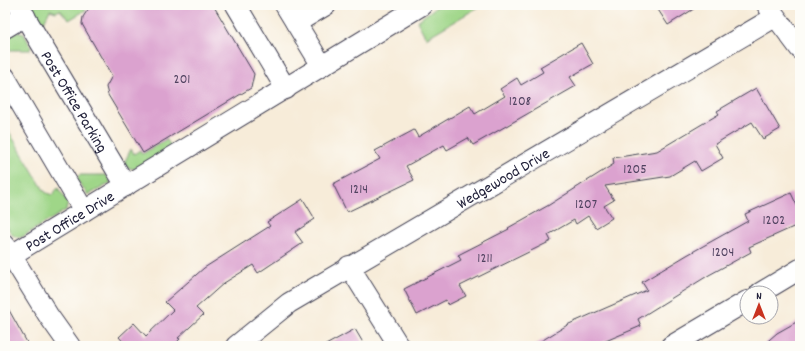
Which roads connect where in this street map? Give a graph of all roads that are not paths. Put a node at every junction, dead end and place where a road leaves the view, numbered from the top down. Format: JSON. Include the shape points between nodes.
{"nodes":[{"id":1,"x":236,"y":5,"type":"edge"},
{"id":2,"x":285,"y":5,"type":"edge"},
{"id":3,"x":326,"y":5,"type":"edge"},
{"id":4,"x":422,"y":5,"type":"edge"},
{"id":5,"x":21,"y":11,"type":"edge"},
{"id":6,"x":771,"y":11,"type":"edge"},
{"id":7,"x":296,"y":23,"type":"junction"},
{"id":8,"x":5,"y":28,"type":"edge"},
{"id":9,"x":800,"y":49,"type":"edge"},
{"id":10,"x":322,"y":66,"type":"junction"},
{"id":11,"x":5,"y":77,"type":"edge"},
{"id":12,"x":286,"y":89,"type":"junction"},
{"id":13,"x":126,"y":186,"type":"junction"},
{"id":14,"x":84,"y":211,"type":"junction"},
{"id":15,"x":7,"y":253,"type":"edge"},
{"id":16,"x":349,"y":266,"type":"junction"},
{"id":17,"x":800,"y":269,"type":"edge"},
{"id":18,"x":773,"y":285,"type":"edge"},
{"id":19,"x":739,"y":306,"type":"edge"},
{"id":20,"x":70,"y":346,"type":"edge"},
{"id":21,"x":236,"y":346,"type":"edge"},
{"id":22,"x":399,"y":346,"type":"edge"},
{"id":23,"x":671,"y":346,"type":"edge"}],
"edges":[{"from":1,"to":12,"type":"street"},
{"from":2,"to":7,"type":"street"},
{"from":3,"to":7,"type":"street"},
{"from":4,"to":10,"type":"street","name":"Post Office Drive"},
{"from":5,"to":8,"type":"street","name":"Post Office Parking"},
{"from":5,"to":13,"type":"street","name":"Post Office Parking"},
{"from":6,"to":9,"type":"street"},
{"from":6,"to":16,"type":"street","name":"Wedgewood Drive"},
{"from":7,"to":10,"type":"street"},
{"from":10,"to":12,"type":"street","name":"Post Office Drive"},
{"from":11,"to":14,"type":"street"},
{"from":12,"to":13,"type":"street","name":"Post Office Drive"},
{"from":13,"to":14,"type":"street","name":"Post Office Drive"},
{"from":14,"to":15,"type":"street","name":"Post Office Drive"},
{"from":15,"to":20,"type":"street"},
{"from":16,"to":21,"type":"street","name":"Wedgewood Drive","via":[[289,303]]},
{"from":16,"to":22,"type":"street"},
{"from":17,"to":18,"type":"street"},
{"from":19,"to":23,"type":"street"}]}
